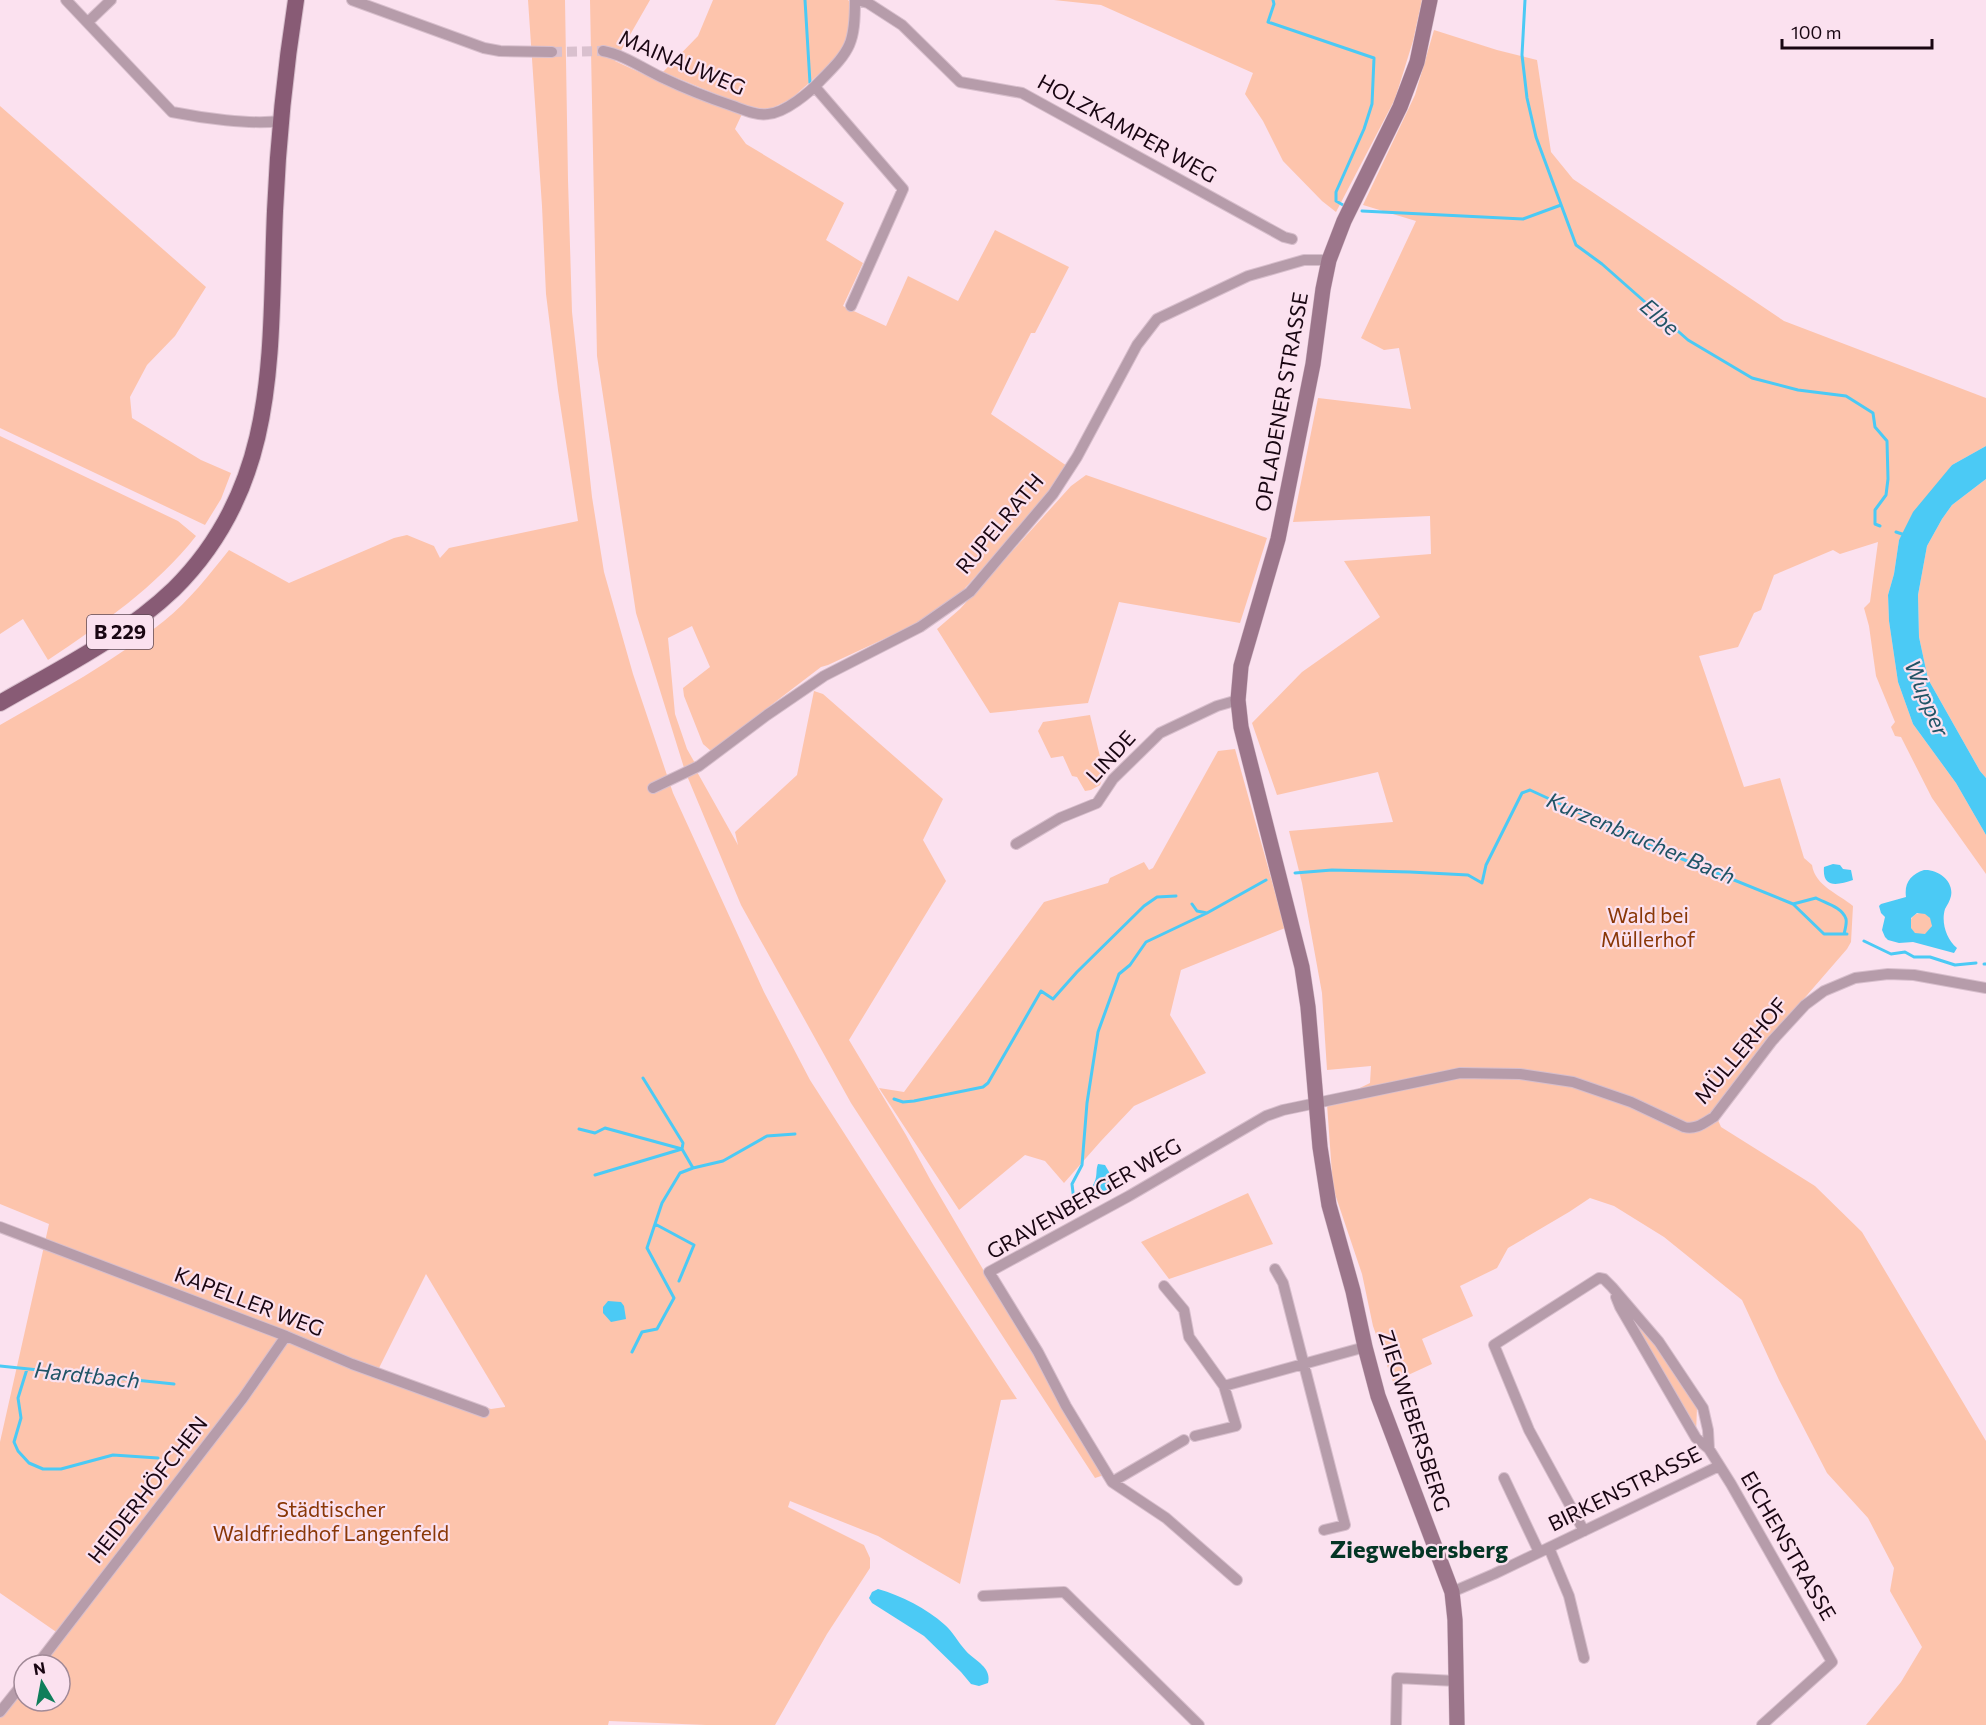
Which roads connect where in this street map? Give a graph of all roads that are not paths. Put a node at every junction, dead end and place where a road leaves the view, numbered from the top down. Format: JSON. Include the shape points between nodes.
{"nodes":[{"id":1,"x":66,"y":0,"type":"edge"},
{"id":2,"x":111,"y":0,"type":"edge"},
{"id":3,"x":296,"y":0,"type":"edge"},
{"id":4,"x":351,"y":0,"type":"edge"},
{"id":5,"x":856,"y":0,"type":"edge"},
{"id":6,"x":1430,"y":0,"type":"edge"},
{"id":7,"x":88,"y":22,"type":"junction"},
{"id":8,"x":603,"y":51,"type":"tunnel mouth"},
{"id":9,"x":552,"y":52,"type":"tunnel mouth"},
{"id":10,"x":815,"y":87,"type":"junction"},
{"id":11,"x":280,"y":121,"type":"junction"},
{"id":12,"x":1292,"y":239,"type":"dead end"},
{"id":13,"x":1329,"y":260,"type":"junction"},
{"id":14,"x":851,"y":306,"type":"dead end"},
{"id":15,"x":1238,"y":700,"type":"junction"},
{"id":16,"x":0,"y":703,"type":"edge"},
{"id":17,"x":653,"y":788,"type":"dead end"},
{"id":18,"x":1265,"y":823,"type":"joint"},
{"id":19,"x":1017,"y":844,"type":"dead end"},
{"id":20,"x":1986,"y":988,"type":"edge"},
{"id":21,"x":1316,"y":1102,"type":"junction"},
{"id":22,"x":0,"y":1227,"type":"edge"},
{"id":23,"x":1275,"y":1269,"type":"dead end"},
{"id":24,"x":1164,"y":1286,"type":"dead end"},
{"id":25,"x":1612,"y":1287,"type":"junction"},
{"id":26,"x":286,"y":1336,"type":"junction"},
{"id":27,"x":1365,"y":1347,"type":"junction"},
{"id":28,"x":1304,"y":1364,"type":"junction"},
{"id":29,"x":1224,"y":1386,"type":"junction"},
{"id":30,"x":484,"y":1412,"type":"dead end"},
{"id":31,"x":1709,"y":1449,"type":"junction"},
{"id":32,"x":1719,"y":1466,"type":"junction"},
{"id":33,"x":1504,"y":1478,"type":"dead end"},
{"id":34,"x":1112,"y":1482,"type":"junction"},
{"id":35,"x":1324,"y":1530,"type":"dead end"},
{"id":36,"x":1584,"y":1531,"type":"junction"},
{"id":37,"x":1544,"y":1550,"type":"junction"},
{"id":38,"x":1237,"y":1580,"type":"dead end"},
{"id":39,"x":1452,"y":1592,"type":"junction"},
{"id":40,"x":983,"y":1596,"type":"dead end"},
{"id":41,"x":46,"y":1653,"type":"edge"},
{"id":42,"x":1584,"y":1658,"type":"dead end"},
{"id":43,"x":1456,"y":1681,"type":"junction"},
{"id":44,"x":12,"y":1697,"type":"edge"},
{"id":45,"x":0,"y":1712,"type":"edge"},
{"id":46,"x":1198,"y":1725,"type":"edge"},
{"id":47,"x":1396,"y":1725,"type":"edge"},
{"id":48,"x":1457,"y":1725,"type":"edge"},
{"id":49,"x":1762,"y":1725,"type":"edge"}],
"edges":[{"from":1,"to":7,"type":"street"},
{"from":2,"to":7,"type":"street"},
{"from":3,"to":11,"type":"main road","number":"B 229"},
{"from":4,"to":9,"type":"street","via":[[483,48]]},
{"from":5,"to":10,"type":"street","name":"MAINAUWEG","via":[[848,51]]},
{"from":5,"to":12,"type":"street","name":"HOLZKAMPER WEG","via":[[868,3],[902,25],[960,82],[1022,93]]},
{"from":6,"to":13,"type":"main road","name":"OPLADENER STRASSE","via":[[1417,63],[1400,107]]},
{"from":7,"to":11,"type":"street","via":[[172,112],[266,123]]},
{"from":8,"to":10,"type":"street","name":"MAINAUWEG","via":[[690,90],[763,114],[784,109]]},
{"from":10,"to":14,"type":"street","via":[[903,189]]},
{"from":11,"to":16,"type":"main road","number":"B 229","via":[[270,353],[262,421],[241,492],[218,534],[187,575],[151,609],[77,659]]},
{"from":13,"to":15,"type":"main road","name":"OPLADENER STRASSE","via":[[1284,507],[1241,666]]},
{"from":13,"to":17,"type":"street","name":"RUPELRATH","via":[[1304,260],[1248,276],[1157,319],[1127,362],[1053,494],[970,592],[920,627],[824,676],[699,766]]},
{"from":15,"to":18,"type":"main road","name":"OPLADENER STRASSE"},
{"from":15,"to":19,"type":"street","name":"LINDE","via":[[1216,706],[1160,733],[1113,778],[1097,803],[1060,818]]},
{"from":18,"to":21,"type":"main road","name":"ZIEGWEBERSBERG","via":[[1302,967]]},
{"from":20,"to":21,"type":"street","name":"MÜLLERHOF","via":[[1888,974],[1855,978],[1824,991],[1805,1005],[1772,1041],[1714,1118],[1692,1128],[1573,1082],[1520,1074],[1460,1073]]},
{"from":21,"to":27,"type":"main road","name":"ZIEGWEBERSBERG","via":[[1329,1205]]},
{"from":21,"to":34,"type":"street","name":"GRAVENBERGER WEG","via":[[1266,1116],[989,1272]]},
{"from":22,"to":26,"type":"street","name":"KAPELLER WEG"},
{"from":23,"to":28,"type":"street","via":[[1283,1283]]},
{"from":24,"to":29,"type":"street","via":[[1184,1310],[1189,1337]]},
{"from":25,"to":31,"type":"street","name":"EICHENSTRASSE","via":[[1696,1438]]},
{"from":25,"to":31,"type":"street","name":"EICHENSTRASSE","via":[[1659,1342],[1703,1408]]},
{"from":25,"to":36,"type":"street","name":"EICHENSTRASSE","via":[[1599,1278],[1494,1345],[1529,1430]]},
{"from":26,"to":30,"type":"street","name":"KAPELLER WEG"},
{"from":26,"to":41,"type":"street","name":"HEIDERHÖFCHEN","via":[[243,1398]]},
{"from":27,"to":28,"type":"street"},
{"from":27,"to":39,"type":"main road","name":"ZIEGWEBERSBERG","via":[[1386,1416]]},
{"from":28,"to":29,"type":"street"},
{"from":28,"to":35,"type":"street","via":[[1345,1524]]},
{"from":29,"to":34,"type":"street","via":[[1236,1426],[1189,1438]]},
{"from":31,"to":32,"type":"street","name":"EICHENSTRASSE"},
{"from":32,"to":36,"type":"street","name":"BIRKENSTRASSE"},
{"from":32,"to":49,"type":"street","name":"EICHENSTRASSE","via":[[1832,1662]]},
{"from":33,"to":37,"type":"street","name":"BIRKENSTRASSE"},
{"from":34,"to":38,"type":"street","name":"GRAVENBERGER WEG","via":[[1166,1518]]},
{"from":36,"to":37,"type":"street","name":"BIRKENSTRASSE"},
{"from":37,"to":39,"type":"street","name":"BIRKENSTRASSE"},
{"from":37,"to":42,"type":"street","name":"BIRKENSTRASSE","via":[[1569,1596]]},
{"from":39,"to":43,"type":"main road","name":"ZIEGWEBERSBERG"},
{"from":40,"to":46,"type":"street","via":[[1064,1592]]},
{"from":43,"to":47,"type":"street","via":[[1396,1678]]},
{"from":43,"to":48,"type":"main road","name":"ZIEGWEBERSBERG"},
{"from":44,"to":45,"type":"street"}]}
